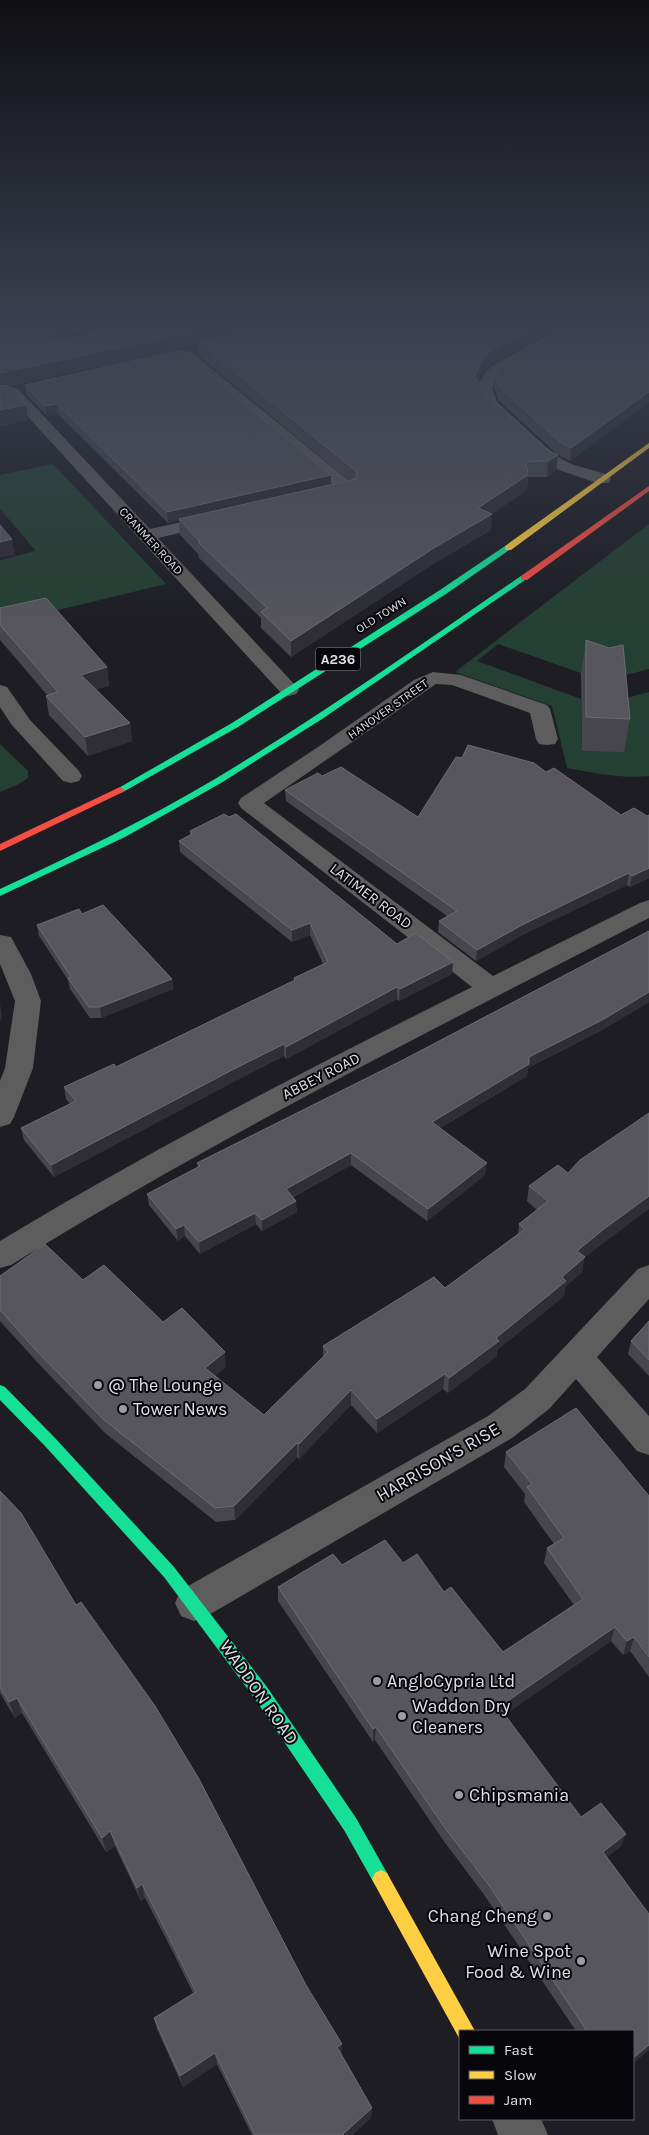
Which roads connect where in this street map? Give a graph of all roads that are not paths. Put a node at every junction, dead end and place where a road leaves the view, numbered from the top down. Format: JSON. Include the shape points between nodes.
{"nodes":[{"id":1,"x":40,"y":427,"type":"edge"},
{"id":2,"x":270,"y":427,"type":"edge"},
{"id":3,"x":515,"y":427,"type":"edge"},
{"id":4,"x":649,"y":445,"type":"edge"},
{"id":5,"x":603,"y":480,"type":"junction"},
{"id":6,"x":649,"y":488,"type":"edge"},
{"id":7,"x":310,"y":497,"type":"edge"},
{"id":8,"x":232,"y":515,"type":"edge"},
{"id":9,"x":146,"y":535,"type":"junction"},
{"id":10,"x":289,"y":690,"type":"junction"},
{"id":11,"x":0,"y":691,"type":"edge"},
{"id":12,"x":547,"y":739,"type":"dead end"},
{"id":13,"x":71,"y":776,"type":"dead end"},
{"id":14,"x":249,"y":803,"type":"joint"},
{"id":15,"x":4,"y":846,"type":"edge"},
{"id":16,"x":0,"y":893,"type":"edge"},
{"id":17,"x":649,"y":908,"type":"edge"},
{"id":18,"x":2,"y":943,"type":"dead end"},
{"id":19,"x":492,"y":989,"type":"junction"},
{"id":20,"x":0,"y":1116,"type":"edge"},
{"id":21,"x":0,"y":1256,"type":"edge"},
{"id":22,"x":649,"y":1278,"type":"edge"},
{"id":23,"x":577,"y":1357,"type":"junction"},
{"id":24,"x":0,"y":1391,"type":"edge"},
{"id":25,"x":649,"y":1440,"type":"edge"},
{"id":26,"x":194,"y":1603,"type":"junction"},
{"id":27,"x":465,"y":2030,"type":"edge"},
{"id":28,"x":516,"y":2120,"type":"edge"},
{"id":29,"x":524,"y":2135,"type":"edge"}],
"edges":[{"from":1,"to":9,"type":"street","name":"CRANMER ROAD"},
{"from":2,"to":7,"type":"street","via":[[348,488]]},
{"from":3,"to":5,"type":"street","via":[[550,459]]},
{"from":4,"to":5,"type":"main road","name":"OLD TOWN","number":"A236"},
{"from":5,"to":10,"type":"main road","name":"OLD TOWN","number":"A236","via":[[443,592]]},
{"from":6,"to":16,"type":"main road","number":"A236","via":[[478,610],[245,764],[167,811]]},
{"from":8,"to":9,"type":"street"},
{"from":9,"to":10,"type":"street","name":"CRANMER ROAD"},
{"from":10,"to":15,"type":"main road","name":"OLD TOWN","number":"A236","via":[[129,786]]},
{"from":11,"to":13,"type":"street","via":[[22,724]]},
{"from":12,"to":14,"type":"street","name":"HANOVER STREET","via":[[540,709],[454,679],[433,678]]},
{"from":14,"to":19,"type":"street","name":"LATIMER ROAD"},
{"from":17,"to":19,"type":"street","name":"ABBEY ROAD"},
{"from":18,"to":20,"type":"street","via":[[28,1001],[19,1068]]},
{"from":19,"to":21,"type":"street","name":"ABBEY ROAD","via":[[263,1105],[132,1176]]},
{"from":22,"to":23,"type":"street","name":"HARRISON'S RISE"},
{"from":23,"to":25,"type":"street"},
{"from":23,"to":26,"type":"street","name":"HARRISON'S RISE","via":[[537,1399],[500,1427]]},
{"from":24,"to":26,"type":"main road","name":"WADDON ROAD"},
{"from":26,"to":27,"type":"main road","name":"WADDON ROAD","via":[[261,1693],[350,1824]]},
{"from":28,"to":29,"type":"street"}]}
